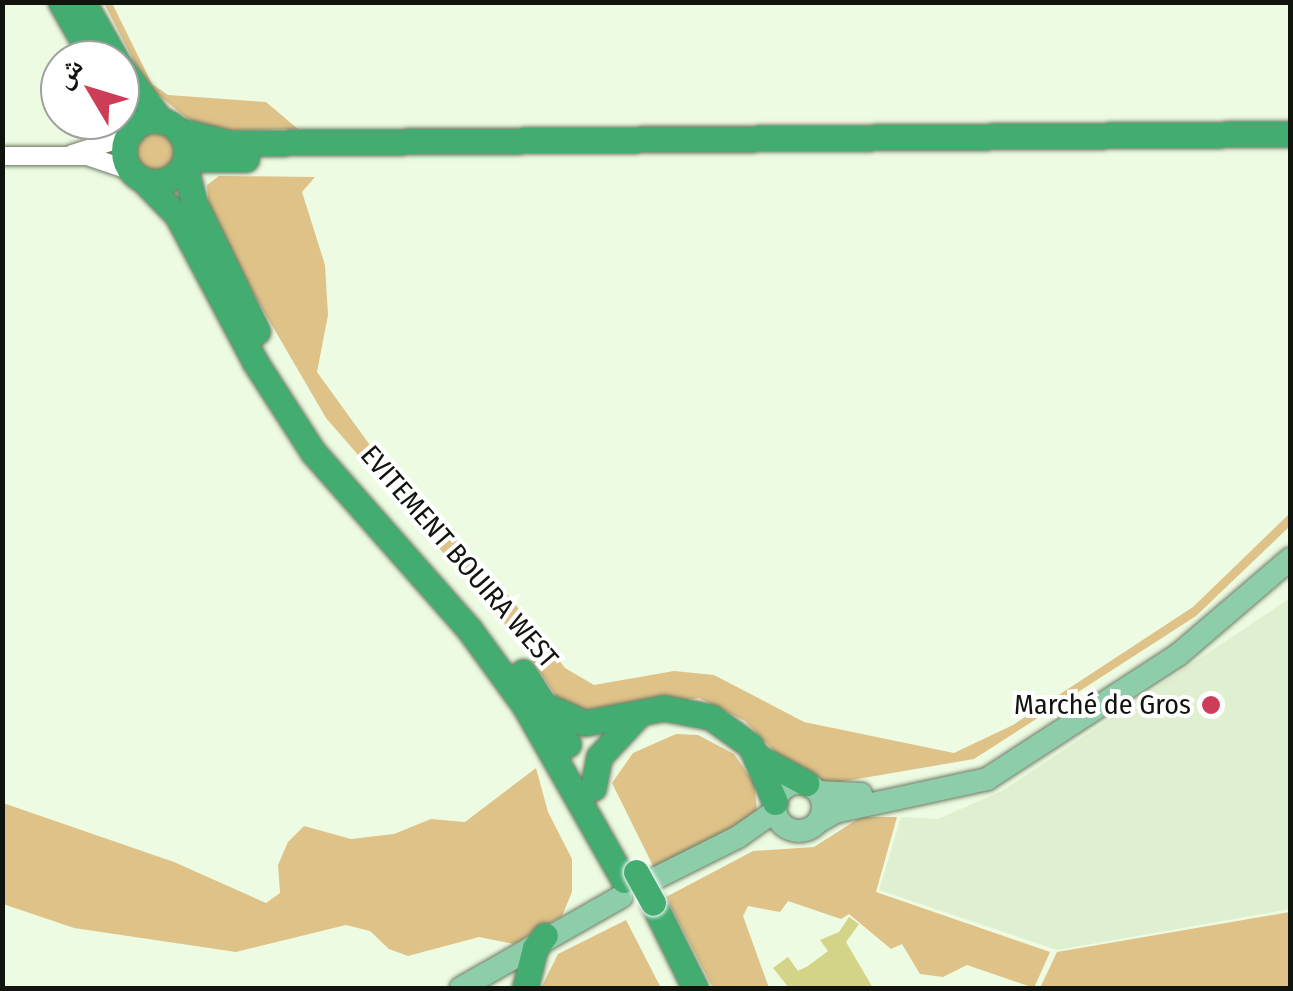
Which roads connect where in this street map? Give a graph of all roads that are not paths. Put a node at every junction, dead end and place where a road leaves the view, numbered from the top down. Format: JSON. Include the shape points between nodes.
{"nodes":[{"id":1,"x":61,"y":2,"type":"edge"},
{"id":2,"x":83,"y":2,"type":"edge"},
{"id":3,"x":83,"y":40,"type":"edge"},
{"id":4,"x":105,"y":40,"type":"edge"},
{"id":5,"x":140,"y":90,"type":"edge"},
{"id":6,"x":169,"y":126,"type":"junction"},
{"id":7,"x":140,"y":132,"type":"edge"},
{"id":8,"x":1290,"y":134,"type":"edge"},
{"id":9,"x":113,"y":140,"type":"edge"},
{"id":10,"x":128,"y":140,"type":"edge"},
{"id":11,"x":1290,"y":151,"type":"edge"},
{"id":12,"x":71,"y":155,"type":"junction"},
{"id":13,"x":2,"y":156,"type":"edge"},
{"id":14,"x":184,"y":161,"type":"junction"},
{"id":15,"x":136,"y":175,"type":"junction"},
{"id":16,"x":1290,"y":542,"type":"edge"},
{"id":17,"x":1290,"y":559,"type":"edge"},
{"id":18,"x":546,"y":705,"type":"junction"},
{"id":19,"x":637,"y":716,"type":"junction"},
{"id":20,"x":758,"y":757,"type":"junction"},
{"id":21,"x":812,"y":787,"type":"junction"},
{"id":22,"x":593,"y":788,"type":"junction"},
{"id":23,"x":779,"y":814,"type":"junction"},
{"id":24,"x":818,"y":822,"type":"junction"},
{"id":25,"x":638,"y":890,"type":"junction"},
{"id":26,"x":545,"y":936,"type":"junction"},
{"id":27,"x":683,"y":987,"type":"edge"},
{"id":28,"x":461,"y":988,"type":"edge"},
{"id":29,"x":525,"y":988,"type":"edge"}],
"edges":[{"from":1,"to":3,"type":"highway"},
{"from":2,"to":4,"type":"highway"},
{"from":5,"to":6,"type":"highway"},
{"from":6,"to":7,"type":"highway"},
{"from":6,"to":8,"type":"highway","via":[[230,143]]},
{"from":6,"to":14,"type":"highway"},
{"from":9,"to":12,"type":"street"},
{"from":10,"to":15,"type":"highway","via":[[124,150]]},
{"from":11,"to":14,"type":"highway"},
{"from":12,"to":13,"type":"street"},
{"from":12,"to":15,"type":"street"},
{"from":14,"to":15,"type":"highway","via":[[166,180]]},
{"from":14,"to":18,"type":"highway","name":"EVITEMENT BOUIRA WEST","via":[[197,209],[303,412],[334,458],[498,638]]},
{"from":15,"to":25,"type":"highway","name":"EVITEMENT BOUIRA WEST","via":[[177,215],[312,452],[468,628],[526,706]]},
{"from":16,"to":21,"type":"main road","via":[[1171,646],[982,768],[917,787],[840,797]]},
{"from":17,"to":24,"type":"main road","via":[[1178,655],[987,779],[836,812]]},
{"from":18,"to":19,"type":"highway","via":[[585,723]]},
{"from":18,"to":22,"type":"highway","name":"EVITEMENT BOUIRA WEST"},
{"from":19,"to":20,"type":"highway","via":[[664,708],[698,713],[734,731]]},
{"from":19,"to":22,"type":"highway","via":[[599,757]]},
{"from":20,"to":21,"type":"highway"},
{"from":20,"to":23,"type":"highway"},
{"from":21,"to":23,"type":"main road","via":[[782,788]]},
{"from":21,"to":24,"type":"main road","via":[[824,807]]},
{"from":22,"to":25,"type":"highway","name":"EVITEMENT BOUIRA WEST"},
{"from":23,"to":24,"type":"main road"},
{"from":23,"to":25,"type":"main road"},
{"from":25,"to":26,"type":"main road"},
{"from":25,"to":27,"type":"highway","name":"EVITEMENT BOUIRA WEST"},
{"from":26,"to":28,"type":"main road"},
{"from":26,"to":29,"type":"highway","via":[[535,948]]}]}
